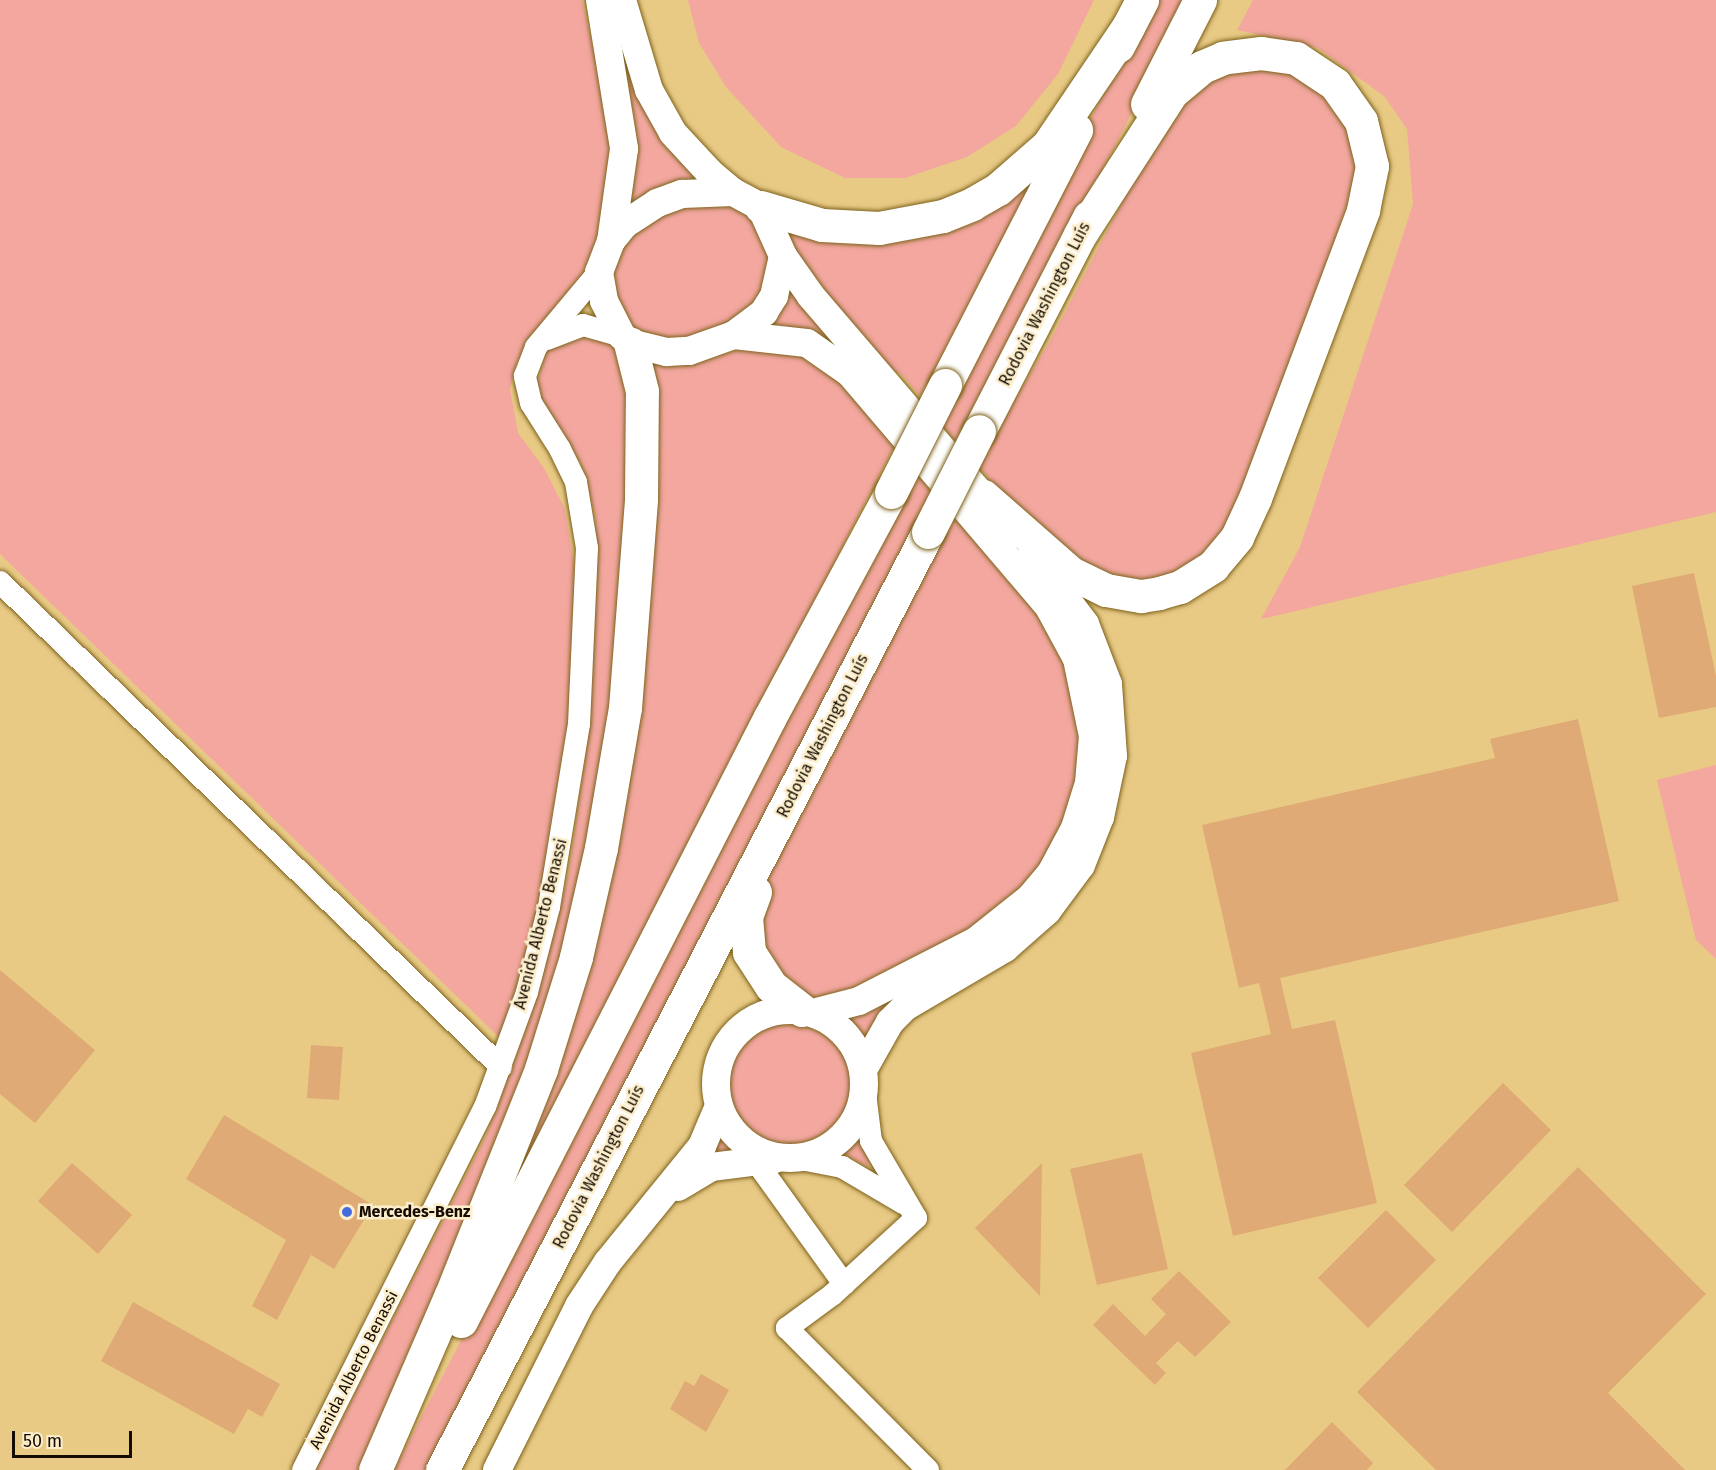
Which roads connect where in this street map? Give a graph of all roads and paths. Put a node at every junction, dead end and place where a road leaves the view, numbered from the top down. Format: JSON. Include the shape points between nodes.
{"nodes":[{"id":1,"x":600,"y":0,"type":"edge"},
{"id":2,"x":622,"y":0,"type":"edge"},
{"id":3,"x":1200,"y":0,"type":"edge"},
{"id":4,"x":1135,"y":14,"type":"edge"},
{"id":5,"x":733,"y":192,"type":"junction"},
{"id":6,"x":761,"y":207,"type":"junction"},
{"id":7,"x":1080,"y":235,"type":"junction"},
{"id":8,"x":611,"y":241,"type":"junction"},
{"id":9,"x":783,"y":256,"type":"junction"},
{"id":10,"x":599,"y":272,"type":"junction"},
{"id":11,"x":734,"y":335,"type":"junction"},
{"id":12,"x":626,"y":340,"type":"junction"},
{"id":13,"x":536,"y":347,"type":"junction"},
{"id":14,"x":983,"y":496,"type":"junction"},
{"id":15,"x":0,"y":582,"type":"edge"},
{"id":16,"x":809,"y":762,"type":"junction"},
{"id":17,"x":807,"y":1011,"type":"junction"},
{"id":18,"x":501,"y":1067,"type":"junction"},
{"id":19,"x":864,"y":1081,"type":"junction"},
{"id":20,"x":719,"y":1106,"type":"junction"},
{"id":21,"x":769,"y":1155,"type":"junction"},
{"id":22,"x":910,"y":1207,"type":"junction"},
{"id":23,"x":644,"y":1216,"type":"junction"},
{"id":24,"x":844,"y":1284,"type":"junction"},
{"id":25,"x":303,"y":1470,"type":"edge"},
{"id":26,"x":375,"y":1470,"type":"edge"},
{"id":27,"x":384,"y":1470,"type":"edge"},
{"id":28,"x":442,"y":1470,"type":"edge"},
{"id":29,"x":497,"y":1470,"type":"edge"},
{"id":30,"x":928,"y":1470,"type":"edge"}],
"edges":[{"from":1,"to":8,"type":"main road","via":[[624,149]]},
{"from":2,"to":5,"type":"main road","via":[[639,62],[660,113],[691,154]]},
{"from":3,"to":7,"type":"highway","name":"Rodovia Washington Luís"},
{"from":4,"to":6,"type":"highway","via":[[1048,145],[1006,183],[972,204],[943,216],[879,228],[822,225]]},
{"from":4,"to":27,"type":"highway","bridge":true},
{"from":5,"to":6,"type":"main road"},
{"from":5,"to":8,"type":"main road","via":[[692,193],[657,203],[625,224]]},
{"from":6,"to":9,"type":"main road"},
{"from":7,"to":14,"type":"highway","via":[[1172,92],[1202,67],[1223,58],[1261,53],[1296,58],[1335,84],[1361,121],[1372,166],[1363,210],[1255,498],[1237,537],[1213,566],[1180,587],[1159,593],[1141,596],[1106,590],[1071,573]]},
{"from":7,"to":16,"type":"highway","name":"Rodovia Washington Luís","bridge":true},
{"from":8,"to":10,"type":"main road"},
{"from":9,"to":11,"type":"main road","via":[[774,296],[764,312]]},
{"from":9,"to":14,"type":"main road","via":[[829,318]]},
{"from":10,"to":12,"type":"main road","via":[[604,301]]},
{"from":10,"to":13,"type":"street","name":"Avenida Alberto Benassi"},
{"from":11,"to":12,"type":"main road","via":[[689,351],[667,352]]},
{"from":11,"to":17,"type":"main road","via":[[807,343],[850,373],[1049,607],[1077,659],[1092,727],[1092,761],[1083,806],[1051,873],[1030,898],[1004,922],[966,946],[859,1001]]},
{"from":12,"to":13,"type":"street","via":[[583,325],[554,333]]},
{"from":12,"to":26,"type":"highway","via":[[642,391],[641,499],[625,708],[601,848],[576,957],[537,1080]]},
{"from":13,"to":18,"type":"street","name":"Avenida Alberto Benassi","via":[[529,360],[526,390],[567,462],[582,502],[587,548],[586,615],[579,724],[565,828],[528,992]]},
{"from":14,"to":19,"type":"main road","via":[[1059,585],[1095,645],[1107,684],[1113,729],[1107,797],[1081,865],[1047,911],[1005,948],[904,1007],[890,1022]]},
{"from":15,"to":18,"type":"street"},
{"from":16,"to":17,"type":"highway","via":[[754,895],[746,934],[757,969],[771,986]]},
{"from":16,"to":28,"type":"highway","name":"Rodovia Washington Luís"},
{"from":17,"to":19,"type":"main road","via":[[846,1034]]},
{"from":17,"to":20,"type":"main road","via":[[780,1010],[760,1016],[734,1035],[718,1063]]},
{"from":18,"to":25,"type":"street","name":"Avenida Alberto Benassi","via":[[464,1150]]},
{"from":19,"to":21,"type":"main road","via":[[858,1117],[844,1137],[825,1151]]},
{"from":19,"to":22,"type":"street","via":[[871,1141]]},
{"from":20,"to":21,"type":"main road"},
{"from":20,"to":23,"type":"main road","via":[[702,1146]]},
{"from":21,"to":22,"type":"street","via":[[842,1167]]},
{"from":21,"to":23,"type":"main road","via":[[711,1167]]},
{"from":21,"to":24,"type":"street"},
{"from":22,"to":24,"type":"street","via":[[916,1218]]},
{"from":23,"to":29,"type":"main road","via":[[579,1306]]},
{"from":24,"to":30,"type":"street","via":[[787,1328]]}]}
